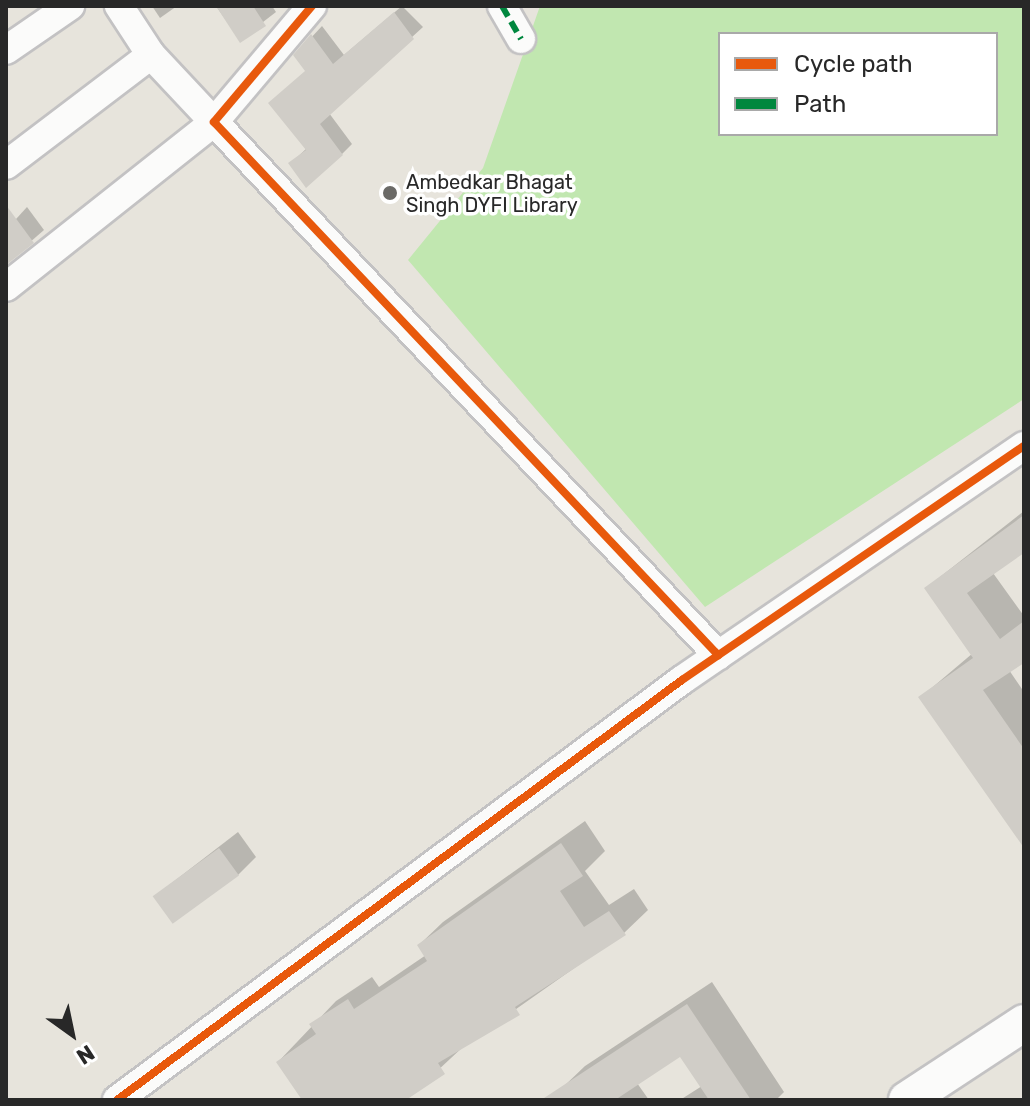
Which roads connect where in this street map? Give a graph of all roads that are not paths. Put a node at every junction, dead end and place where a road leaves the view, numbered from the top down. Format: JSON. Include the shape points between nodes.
{"nodes":[{"id":1,"x":70,"y":6,"type":"edge"},
{"id":2,"x":119,"y":6,"type":"edge"},
{"id":3,"x":312,"y":6,"type":"edge"},
{"id":4,"x":502,"y":6,"type":"edge"},
{"id":5,"x":283,"y":15,"type":"edge"},
{"id":6,"x":521,"y":39,"type":"dead end"},
{"id":7,"x":6,"y":50,"type":"edge"},
{"id":8,"x":151,"y":55,"type":"junction"},
{"id":9,"x":214,"y":122,"type":"junction"},
{"id":10,"x":6,"y":165,"type":"edge"},
{"id":11,"x":6,"y":287,"type":"edge"},
{"id":12,"x":1024,"y":446,"type":"edge"},
{"id":13,"x":718,"y":655,"type":"junction"},
{"id":14,"x":1024,"y":1023,"type":"edge"},
{"id":15,"x":1024,"y":1050,"type":"edge"},
{"id":16,"x":117,"y":1100,"type":"edge"},
{"id":17,"x":907,"y":1100,"type":"edge"},
{"id":18,"x":949,"y":1100,"type":"edge"}],
"edges":[{"from":1,"to":7,"type":"street"},
{"from":2,"to":8,"type":"street"},
{"from":3,"to":5,"type":"street"},
{"from":4,"to":6,"type":"street"},
{"from":5,"to":9,"type":"street"},
{"from":8,"to":9,"type":"street"},
{"from":8,"to":10,"type":"street"},
{"from":9,"to":11,"type":"street"},
{"from":9,"to":13,"type":"street"},
{"from":12,"to":13,"type":"street"},
{"from":13,"to":16,"type":"street"},
{"from":14,"to":17,"type":"street"},
{"from":15,"to":18,"type":"street"}]}
